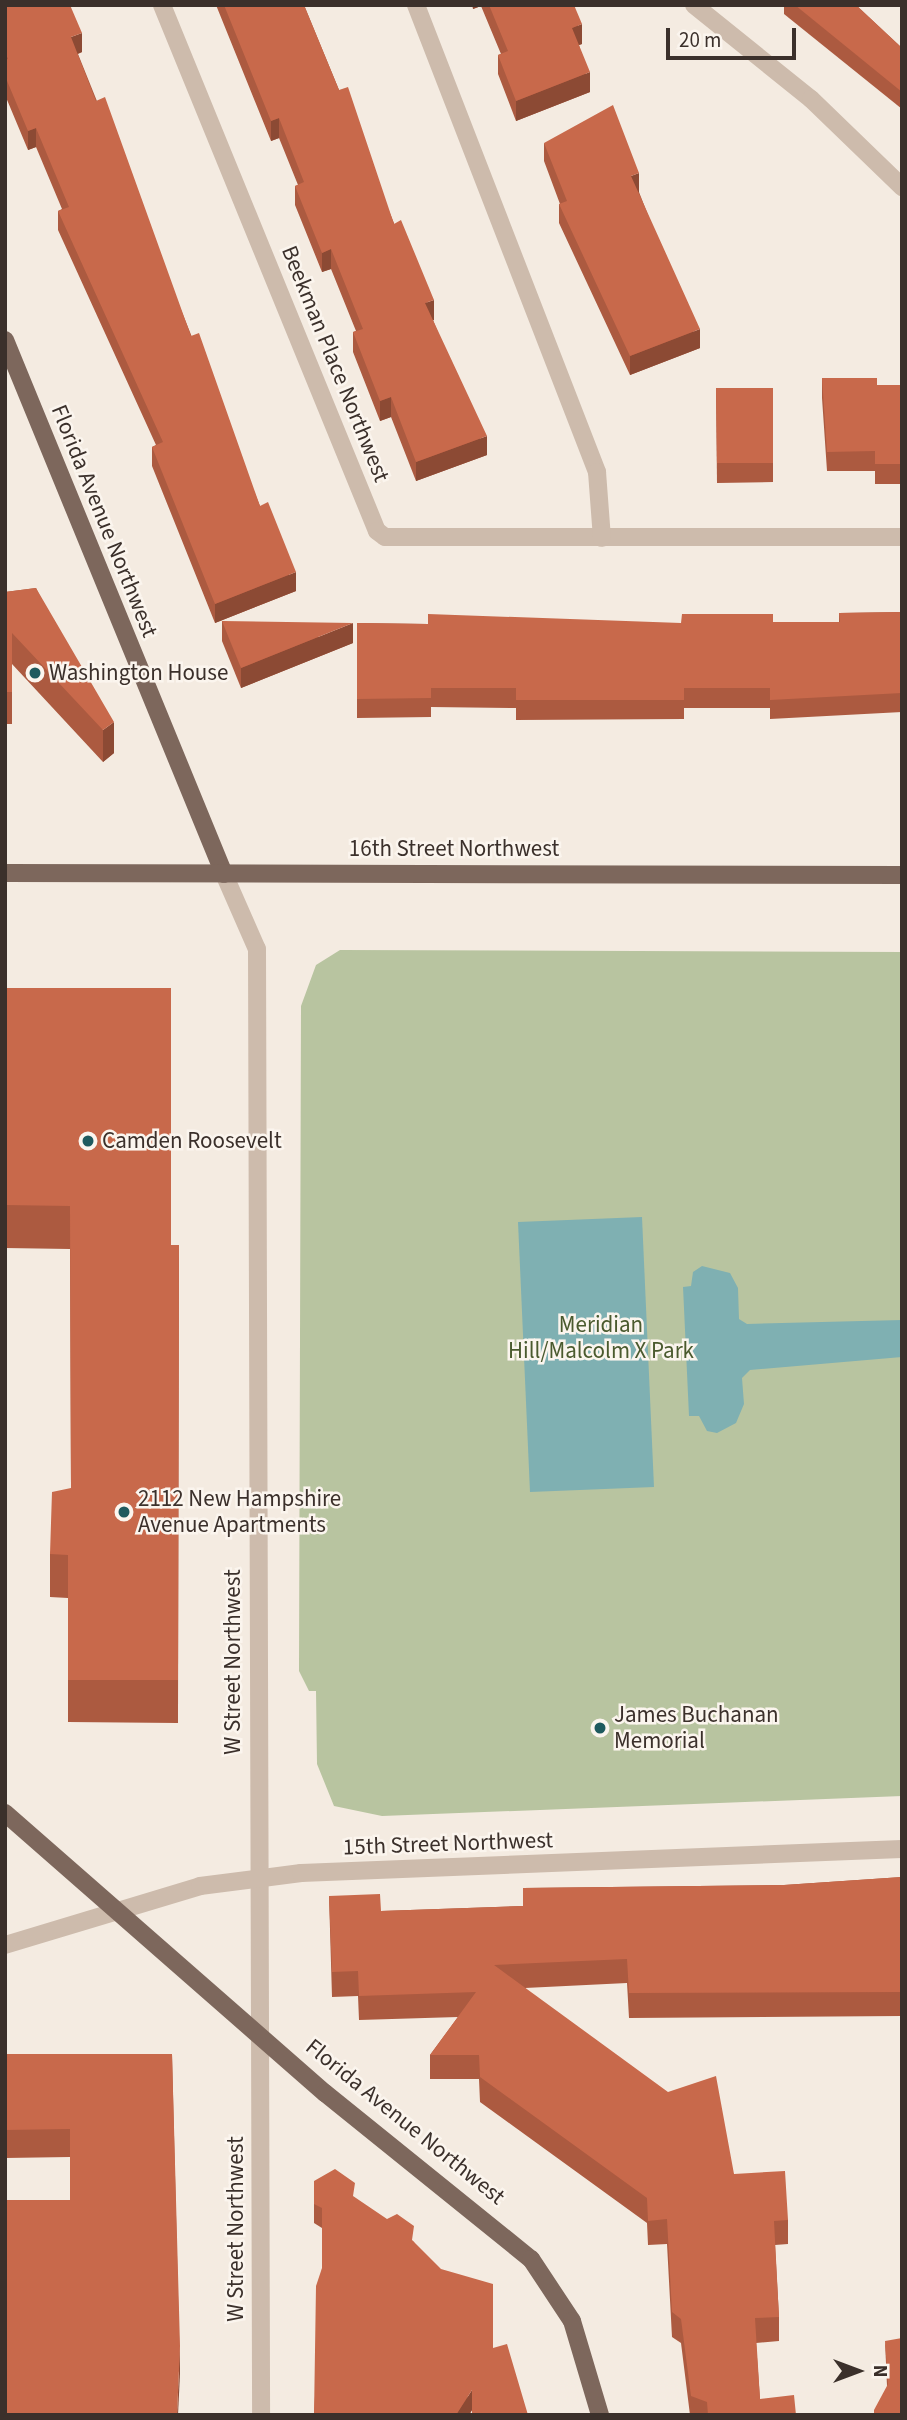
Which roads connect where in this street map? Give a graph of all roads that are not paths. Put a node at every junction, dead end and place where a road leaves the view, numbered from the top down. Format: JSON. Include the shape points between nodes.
{"nodes":[{"id":1,"x":162,"y":5,"type":"edge"},
{"id":2,"x":416,"y":5,"type":"edge"},
{"id":3,"x":694,"y":5,"type":"edge"},
{"id":4,"x":902,"y":187,"type":"edge"},
{"id":5,"x":5,"y":340,"type":"edge"},
{"id":6,"x":902,"y":537,"type":"edge"},
{"id":7,"x":602,"y":538,"type":"junction"},
{"id":8,"x":5,"y":873,"type":"edge"},
{"id":9,"x":224,"y":874,"type":"junction"},
{"id":10,"x":902,"y":875,"type":"edge"},
{"id":11,"x":5,"y":1813,"type":"edge"},
{"id":12,"x":902,"y":1849,"type":"edge"},
{"id":13,"x":258,"y":1878,"type":"junction"},
{"id":14,"x":119,"y":1909,"type":"junction"},
{"id":15,"x":5,"y":1945,"type":"edge"},
{"id":16,"x":261,"y":2033,"type":"junction"},
{"id":17,"x":261,"y":2415,"type":"edge"},
{"id":18,"x":600,"y":2415,"type":"edge"}],
"edges":[{"from":1,"to":7,"type":"street","name":"Beekman Place Northwest","via":[[377,531],[385,537]]},
{"from":2,"to":7,"type":"street","via":[[597,472]]},
{"from":3,"to":4,"type":"street","via":[[811,99]]},
{"from":5,"to":9,"type":"main road","name":"Florida Avenue Northwest"},
{"from":6,"to":7,"type":"street","name":"Beekman Place Northwest"},
{"from":8,"to":9,"type":"main road","name":"16th Street Northwest"},
{"from":9,"to":10,"type":"main road","name":"16th Street Northwest"},
{"from":9,"to":13,"type":"street","name":"W Street Northwest","via":[[257,948]]},
{"from":11,"to":14,"type":"main road","name":"Florida Avenue Northwest"},
{"from":12,"to":13,"type":"street","name":"15th Street Northwest"},
{"from":13,"to":14,"type":"street","name":"15th Street Northwest"},
{"from":13,"to":16,"type":"street","name":"W Street Northwest"},
{"from":14,"to":15,"type":"street","name":"15th Street Northwest"},
{"from":14,"to":16,"type":"main road","name":"Florida Avenue Northwest"},
{"from":16,"to":17,"type":"street","name":"W Street Northwest"},
{"from":16,"to":18,"type":"main road","name":"Florida Avenue Northwest","via":[[531,2259],[572,2321]]}]}
